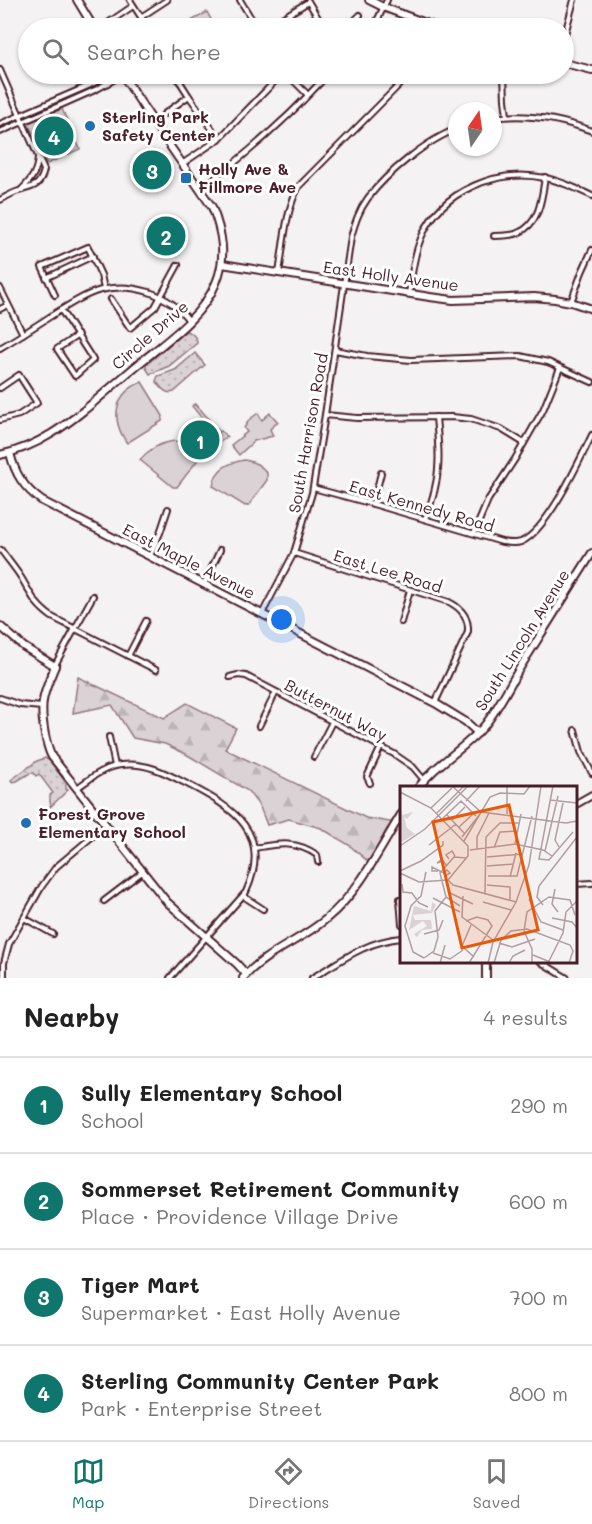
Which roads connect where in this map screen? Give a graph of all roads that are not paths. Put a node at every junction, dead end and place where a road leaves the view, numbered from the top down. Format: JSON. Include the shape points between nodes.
{"nodes":[{"id":1,"x":76,"y":0,"type":"edge"},
{"id":2,"x":130,"y":0,"type":"edge"},
{"id":3,"x":167,"y":0,"type":"edge"},
{"id":4,"x":240,"y":0,"type":"edge"},
{"id":5,"x":369,"y":0,"type":"edge"},
{"id":6,"x":387,"y":0,"type":"edge"},
{"id":7,"x":574,"y":0,"type":"edge"},
{"id":8,"x":308,"y":1,"type":"edge"},
{"id":9,"x":133,"y":6,"type":"junction"},
{"id":10,"x":383,"y":7,"type":"junction"},
{"id":11,"x":360,"y":15,"type":"dead end"},
{"id":12,"x":141,"y":17,"type":"joint"},
{"id":13,"x":88,"y":18,"type":"edge"},
{"id":14,"x":115,"y":18,"type":"edge"},
{"id":15,"x":251,"y":18,"type":"edge"},
{"id":16,"x":282,"y":18,"type":"edge"},
{"id":17,"x":318,"y":18,"type":"edge"},
{"id":18,"x":357,"y":18,"type":"edge"},
{"id":19,"x":377,"y":18,"type":"edge"},
{"id":20,"x":409,"y":18,"type":"edge"},
{"id":21,"x":569,"y":18,"type":"edge"},
{"id":22,"x":574,"y":66,"type":"edge"},
{"id":23,"x":0,"y":70,"type":"edge"},
{"id":24,"x":592,"y":70,"type":"edge"},
{"id":25,"x":91,"y":84,"type":"edge"},
{"id":26,"x":106,"y":84,"type":"edge"},
{"id":27,"x":130,"y":84,"type":"edge"},
{"id":28,"x":181,"y":84,"type":"edge"},
{"id":29,"x":272,"y":84,"type":"edge"},
{"id":30,"x":297,"y":84,"type":"edge"},
{"id":31,"x":318,"y":84,"type":"edge"},
{"id":32,"x":400,"y":84,"type":"edge"},
{"id":33,"x":504,"y":84,"type":"edge"},
{"id":34,"x":307,"y":94,"type":"junction"},
{"id":35,"x":189,"y":96,"type":"junction"},
{"id":36,"x":164,"y":114,"type":"dead end"},
{"id":37,"x":20,"y":116,"type":"junction"},
{"id":38,"x":507,"y":116,"type":"junction"},
{"id":39,"x":502,"y":117,"type":"edge"},
{"id":40,"x":23,"y":123,"type":"junction"},
{"id":41,"x":0,"y":124,"type":"edge"},
{"id":42,"x":592,"y":131,"type":"edge"},
{"id":43,"x":0,"y":132,"type":"edge"},
{"id":44,"x":448,"y":134,"type":"edge"},
{"id":45,"x":219,"y":139,"type":"junction"},
{"id":46,"x":38,"y":158,"type":"junction"},
{"id":47,"x":182,"y":164,"type":"junction"},
{"id":48,"x":545,"y":177,"type":"junction"},
{"id":49,"x":200,"y":189,"type":"junction"},
{"id":50,"x":21,"y":190,"type":"junction"},
{"id":51,"x":592,"y":196,"type":"edge"},
{"id":52,"x":0,"y":200,"type":"edge"},
{"id":53,"x":494,"y":236,"type":"dead end"},
{"id":54,"x":592,"y":250,"type":"edge"},
{"id":55,"x":93,"y":256,"type":"junction"},
{"id":56,"x":222,"y":264,"type":"junction"},
{"id":57,"x":178,"y":265,"type":"dead end"},
{"id":58,"x":279,"y":273,"type":"junction"},
{"id":59,"x":46,"y":278,"type":"junction"},
{"id":60,"x":345,"y":283,"type":"junction"},
{"id":61,"x":0,"y":288,"type":"edge"},
{"id":62,"x":104,"y":289,"type":"junction"},
{"id":63,"x":55,"y":295,"type":"dead end"},
{"id":64,"x":409,"y":295,"type":"junction"},
{"id":65,"x":161,"y":297,"type":"junction"},
{"id":66,"x":111,"y":299,"type":"dead end"},
{"id":67,"x":571,"y":302,"type":"junction"},
{"id":68,"x":8,"y":305,"type":"junction"},
{"id":69,"x":0,"y":309,"type":"edge"},
{"id":70,"x":592,"y":309,"type":"edge"},
{"id":71,"x":61,"y":310,"type":"junction"},
{"id":72,"x":189,"y":321,"type":"junction"},
{"id":73,"x":23,"y":334,"type":"junction"},
{"id":74,"x":78,"y":335,"type":"junction"},
{"id":75,"x":0,"y":348,"type":"edge"},
{"id":76,"x":334,"y":350,"type":"junction"},
{"id":77,"x":560,"y":368,"type":"junction"},
{"id":78,"x":592,"y":382,"type":"edge"},
{"id":79,"x":0,"y":388,"type":"edge"},
{"id":80,"x":325,"y":415,"type":"junction"},
{"id":81,"x":436,"y":417,"type":"junction"},
{"id":82,"x":0,"y":420,"type":"edge"},
{"id":83,"x":592,"y":435,"type":"edge"},
{"id":84,"x":524,"y":443,"type":"junction"},
{"id":85,"x":10,"y":453,"type":"junction"},
{"id":86,"x":0,"y":455,"type":"edge"},
{"id":87,"x":381,"y":473,"type":"dead end"},
{"id":88,"x":313,"y":488,"type":"junction"},
{"id":89,"x":373,"y":504,"type":"junction"},
{"id":90,"x":168,"y":509,"type":"dead end"},
{"id":91,"x":425,"y":519,"type":"junction"},
{"id":92,"x":474,"y":533,"type":"junction"},
{"id":93,"x":1,"y":550,"type":"edge"},
{"id":94,"x":220,"y":550,"type":"dead end"},
{"id":95,"x":294,"y":553,"type":"junction"},
{"id":96,"x":150,"y":556,"type":"junction"},
{"id":97,"x":591,"y":558,"type":"edge"},
{"id":98,"x":204,"y":584,"type":"junction"},
{"id":99,"x":410,"y":590,"type":"junction"},
{"id":100,"x":93,"y":596,"type":"dead end"},
{"id":101,"x":262,"y":614,"type":"junction"},
{"id":102,"x":146,"y":621,"type":"dead end"},
{"id":103,"x":401,"y":622,"type":"dead end"},
{"id":104,"x":0,"y":626,"type":"edge"},
{"id":105,"x":75,"y":629,"type":"junction"},
{"id":106,"x":128,"y":656,"type":"junction"},
{"id":107,"x":55,"y":666,"type":"junction"},
{"id":108,"x":156,"y":670,"type":"dead end"},
{"id":109,"x":230,"y":677,"type":"dead end"},
{"id":110,"x":276,"y":692,"type":"junction"},
{"id":111,"x":0,"y":698,"type":"edge"},
{"id":112,"x":435,"y":703,"type":"junction"},
{"id":113,"x":42,"y":707,"type":"junction"},
{"id":114,"x":332,"y":722,"type":"junction"},
{"id":115,"x":259,"y":726,"type":"dead end"},
{"id":116,"x":575,"y":730,"type":"dead end"},
{"id":117,"x":478,"y":733,"type":"junction"},
{"id":118,"x":109,"y":738,"type":"dead end"},
{"id":119,"x":381,"y":747,"type":"junction"},
{"id":120,"x":314,"y":757,"type":"dead end"},
{"id":121,"x":116,"y":766,"type":"junction"},
{"id":122,"x":592,"y":774,"type":"edge"},
{"id":123,"x":424,"y":780,"type":"junction"},
{"id":124,"x":370,"y":783,"type":"dead end"},
{"id":125,"x":420,"y":786,"type":"edge"},
{"id":126,"x":76,"y":788,"type":"junction"},
{"id":127,"x":592,"y":795,"type":"edge"},
{"id":128,"x":577,"y":803,"type":"edge"},
{"id":129,"x":400,"y":816,"type":"edge"},
{"id":130,"x":107,"y":825,"type":"junction"},
{"id":131,"x":254,"y":848,"type":"junction"},
{"id":132,"x":318,"y":862,"type":"dead end"},
{"id":133,"x":142,"y":872,"type":"junction"},
{"id":134,"x":592,"y":883,"type":"edge"},
{"id":135,"x":577,"y":884,"type":"edge"},
{"id":136,"x":243,"y":896,"type":"junction"},
{"id":137,"x":104,"y":901,"type":"dead end"},
{"id":138,"x":263,"y":909,"type":"dead end"},
{"id":139,"x":24,"y":918,"type":"junction"},
{"id":140,"x":54,"y":934,"type":"dead end"},
{"id":141,"x":206,"y":938,"type":"junction"},
{"id":142,"x":400,"y":938,"type":"edge"},
{"id":143,"x":543,"y":963,"type":"edge"},
{"id":144,"x":245,"y":976,"type":"edge"},
{"id":145,"x":4,"y":978,"type":"edge"},
{"id":146,"x":170,"y":978,"type":"edge"},
{"id":147,"x":312,"y":978,"type":"edge"},
{"id":148,"x":567,"y":978,"type":"edge"}],
"edges":[{"from":1,"to":13,"type":"street"},
{"from":2,"to":9,"type":"street"},
{"from":3,"to":12,"type":"street"},
{"from":4,"to":15,"type":"street"},
{"from":5,"to":10,"type":"street"},
{"from":6,"to":10,"type":"street"},
{"from":7,"to":21,"type":"street"},
{"from":8,"to":16,"type":"street"},
{"from":8,"to":17,"type":"street"},
{"from":9,"to":12,"type":"street"},
{"from":9,"to":14,"type":"street"},
{"from":10,"to":19,"type":"street"},
{"from":10,"to":20,"type":"street"},
{"from":11,"to":18,"type":"street"},
{"from":22,"to":24,"type":"street"},
{"from":23,"to":37,"type":"street"},
{"from":25,"to":37,"type":"street"},
{"from":26,"to":40,"type":"street"},
{"from":27,"to":47,"type":"street"},
{"from":28,"to":35,"type":"street"},
{"from":29,"to":45,"type":"street"},
{"from":30,"to":34,"type":"street"},
{"from":31,"to":34,"type":"street"},
{"from":32,"to":58,"type":"street","via":[[298,186],[288,216]]},
{"from":33,"to":38,"type":"street"},
{"from":34,"to":49,"type":"street","via":[[285,119]]},
{"from":35,"to":36,"type":"street"},
{"from":35,"to":45,"type":"street"},
{"from":37,"to":40,"type":"street"},
{"from":37,"to":41,"type":"street"},
{"from":38,"to":39,"type":"street"},
{"from":38,"to":42,"type":"street","via":[[556,120]]},
{"from":40,"to":43,"type":"street"},
{"from":40,"to":46,"type":"street"},
{"from":44,"to":60,"type":"street","name":"South Harrison Road","via":[[405,162],[368,199],[351,237]]},
{"from":45,"to":47,"type":"street"},
{"from":46,"to":50,"type":"street","via":[[32,179]]},
{"from":46,"to":50,"type":"street","via":[[44,166],[42,178],[30,189]]},
{"from":47,"to":49,"type":"street"},
{"from":48,"to":51,"type":"street"},
{"from":48,"to":53,"type":"street","via":[[532,223],[521,232]]},
{"from":48,"to":64,"type":"street","via":[[519,175],[494,179],[468,188],[449,201],[422,236]]},
{"from":49,"to":56,"type":"street","name":"Circle Drive","via":[[219,227]]},
{"from":50,"to":52,"type":"street"},
{"from":54,"to":67,"type":"street"},
{"from":55,"to":59,"type":"street"},
{"from":55,"to":59,"type":"street","via":[[88,246],[42,267]]},
{"from":55,"to":62,"type":"street"},
{"from":56,"to":58,"type":"street","name":"East Holly Avenue"},
{"from":56,"to":72,"type":"street","name":"Circle Drive","via":[[209,297]]},
{"from":57,"to":65,"type":"street"},
{"from":58,"to":60,"type":"street","name":"East Holly Avenue"},
{"from":59,"to":63,"type":"street"},
{"from":60,"to":64,"type":"street","name":"East Holly Avenue"},
{"from":60,"to":76,"type":"street","name":"South Harrison Road"},
{"from":61,"to":68,"type":"street"},
{"from":62,"to":65,"type":"street","via":[[131,288]]},
{"from":62,"to":71,"type":"street"},
{"from":64,"to":67,"type":"street","name":"East Holly Avenue","via":[[453,300],[534,297]]},
{"from":65,"to":66,"type":"street","via":[[130,328]]},
{"from":65,"to":72,"type":"street","via":[[174,304]]},
{"from":67,"to":70,"type":"street","name":"East Holly Avenue"},
{"from":68,"to":69,"type":"street"},
{"from":68,"to":73,"type":"street"},
{"from":71,"to":73,"type":"street"},
{"from":71,"to":74,"type":"street"},
{"from":72,"to":85,"type":"street","name":"Circle Drive","via":[[68,423]]},
{"from":73,"to":75,"type":"street"},
{"from":74,"to":74,"type":"street","via":[[93,360],[75,376],[57,349]]},
{"from":76,"to":77,"type":"street","via":[[411,360],[520,356]]},
{"from":76,"to":80,"type":"street","name":"South Harrison Road"},
{"from":77,"to":78,"type":"street"},
{"from":77,"to":84,"type":"street"},
{"from":79,"to":82,"type":"street","via":[[19,375],[37,403],[19,415]]},
{"from":80,"to":81,"type":"street"},
{"from":80,"to":88,"type":"street","name":"South Harrison Road"},
{"from":81,"to":84,"type":"street","via":[[471,419],[501,429]]},
{"from":81,"to":91,"type":"street","via":[[438,475]]},
{"from":83,"to":92,"type":"street","name":"East Kennedy Road","via":[[548,514],[524,540],[502,542]]},
{"from":84,"to":92,"type":"street","via":[[488,500]]},
{"from":85,"to":86,"type":"street"},
{"from":85,"to":96,"type":"street","name":"East Maple Avenue","via":[[19,479],[32,494]]},
{"from":87,"to":89,"type":"street"},
{"from":88,"to":89,"type":"street","name":"East Kennedy Road"},
{"from":88,"to":95,"type":"street","name":"South Harrison Road"},
{"from":89,"to":91,"type":"street","name":"East Kennedy Road"},
{"from":90,"to":96,"type":"street"},
{"from":91,"to":92,"type":"street","name":"East Kennedy Road"},
{"from":93,"to":105,"type":"street","via":[[37,605]]},
{"from":94,"to":98,"type":"street"},
{"from":95,"to":99,"type":"street","name":"East Lee Road"},
{"from":95,"to":101,"type":"street","name":"South Harrison Road"},
{"from":96,"to":98,"type":"street","name":"East Maple Avenue"},
{"from":97,"to":117,"type":"street","name":"South Lincoln Avenue"},
{"from":98,"to":101,"type":"street","name":"East Maple Avenue"},
{"from":99,"to":103,"type":"street"},
{"from":99,"to":112,"type":"street","name":"East Lee Road","via":[[453,604],[467,621],[466,638]]},
{"from":100,"to":105,"type":"street"},
{"from":101,"to":112,"type":"street","name":"East Maple Avenue"},
{"from":102,"to":106,"type":"street"},
{"from":104,"to":107,"type":"street"},
{"from":105,"to":106,"type":"street"},
{"from":105,"to":107,"type":"street"},
{"from":106,"to":108,"type":"street"},
{"from":107,"to":113,"type":"street"},
{"from":109,"to":110,"type":"street","name":"Butternut Way","via":[[246,676]]},
{"from":110,"to":114,"type":"street","name":"Butternut Way"},
{"from":110,"to":115,"type":"street"},
{"from":111,"to":113,"type":"street"},
{"from":112,"to":117,"type":"street","name":"East Maple Avenue"},
{"from":113,"to":126,"type":"street","via":[[49,751]]},
{"from":114,"to":119,"type":"street","name":"Butternut Way"},
{"from":114,"to":120,"type":"street"},
{"from":116,"to":122,"type":"street"},
{"from":117,"to":123,"type":"street","name":"South Lincoln Avenue"},
{"from":118,"to":121,"type":"street"},
{"from":119,"to":123,"type":"street","name":"Butternut Way","via":[[413,767]]},
{"from":119,"to":124,"type":"street","via":[[367,777]]},
{"from":121,"to":126,"type":"street"},
{"from":121,"to":131,"type":"street","via":[[156,769],[212,797],[239,817]]},
{"from":123,"to":125,"type":"street","name":"South Lincoln Avenue"},
{"from":126,"to":130,"type":"street"},
{"from":127,"to":128,"type":"street"},
{"from":129,"to":144,"type":"street","via":[[364,877],[339,907]]},
{"from":130,"to":133,"type":"street"},
{"from":130,"to":139,"type":"street","via":[[57,867]]},
{"from":131,"to":132,"type":"street","via":[[291,844],[317,855]]},
{"from":131,"to":136,"type":"street","via":[[254,870]]},
{"from":133,"to":137,"type":"street"},
{"from":133,"to":141,"type":"street"},
{"from":134,"to":135,"type":"street"},
{"from":136,"to":138,"type":"street"},
{"from":136,"to":141,"type":"street"},
{"from":139,"to":140,"type":"street"},
{"from":139,"to":145,"type":"street","via":[[7,951]]},
{"from":141,"to":144,"type":"street","via":[[237,964]]},
{"from":141,"to":146,"type":"street"},
{"from":142,"to":147,"type":"street","via":[[365,946]]},
{"from":143,"to":148,"type":"street"}]}
